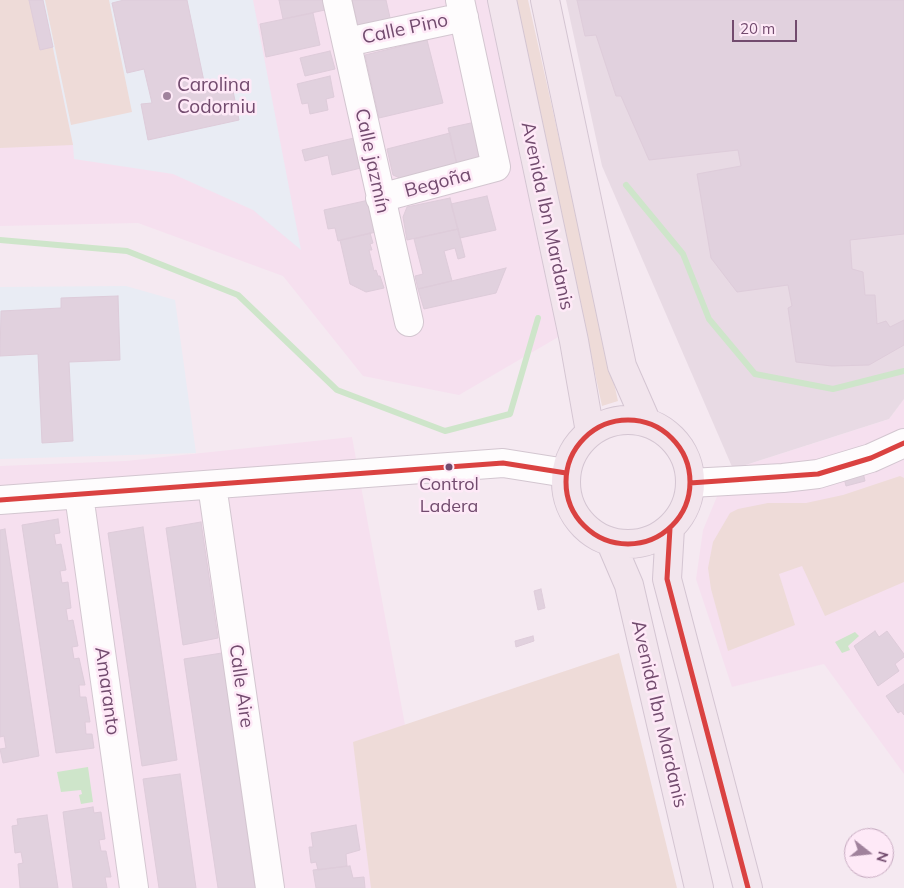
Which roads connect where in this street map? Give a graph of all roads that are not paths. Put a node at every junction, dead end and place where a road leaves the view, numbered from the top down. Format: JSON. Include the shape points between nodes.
{"nodes":[{"id":1,"x":337,"y":0,"type":"edge"},
{"id":2,"x":502,"y":0,"type":"edge"},
{"id":3,"x":545,"y":0,"type":"edge"},
{"id":4,"x":462,"y":8,"type":"edge"},
{"id":5,"x":347,"y":42,"type":"junction"},
{"id":6,"x":380,"y":198,"type":"junction"},
{"id":7,"x":409,"y":322,"type":"dead end"},
{"id":8,"x":647,"y":423,"type":"junction"},
{"id":9,"x":590,"y":432,"type":"junction"},
{"id":10,"x":904,"y":443,"type":"edge"},
{"id":11,"x":566,"y":473,"type":"junction"},
{"id":12,"x":690,"y":483,"type":"junction"},
{"id":13,"x":212,"y":485,"type":"junction"},
{"id":14,"x":79,"y":495,"type":"junction"},
{"id":15,"x":0,"y":500,"type":"edge"},
{"id":16,"x":670,"y":528,"type":"junction"},
{"id":17,"x":611,"y":543,"type":"junction"},
{"id":18,"x":134,"y":888,"type":"edge"},
{"id":19,"x":270,"y":888,"type":"edge"},
{"id":20,"x":699,"y":888,"type":"edge"},
{"id":21,"x":748,"y":888,"type":"edge"}],
"edges":[{"from":1,"to":5,"type":"street","name":"Calle jazmín"},
{"from":2,"to":9,"type":"main road","name":"Avenida Ibn Mardanis"},
{"from":3,"to":8,"type":"main road","via":[[622,366]]},
{"from":4,"to":5,"type":"street","name":"Calle Pino"},
{"from":4,"to":6,"type":"street","name":"Begoña","via":[[496,167]]},
{"from":5,"to":6,"type":"street","name":"Calle jazmín"},
{"from":6,"to":7,"type":"street","name":"Calle jazmín"},
{"from":8,"to":9,"type":"main road","via":[[627,420],[608,423]]},
{"from":8,"to":12,"type":"main road","via":[[664,432],[678,446],[687,463]]},
{"from":9,"to":11,"type":"main road","via":[[570,457]]},
{"from":10,"to":12,"type":"street","via":[[872,458],[818,474]]},
{"from":11,"to":13,"type":"street","via":[[503,463]]},
{"from":11,"to":17,"type":"main road","via":[[568,500],[581,524]]},
{"from":12,"to":16,"type":"main road","via":[[681,515]]},
{"from":13,"to":14,"type":"street"},
{"from":13,"to":19,"type":"street","name":"Calle Aire"},
{"from":14,"to":15,"type":"street"},
{"from":14,"to":18,"type":"street","name":"Amaranto"},
{"from":16,"to":17,"type":"main road","via":[[652,540],[632,545]]},
{"from":16,"to":21,"type":"main road","name":"Avenida Ibn Mardanis","via":[[667,580]]},
{"from":17,"to":20,"type":"main road","name":"Avenida Ibn Mardanis","via":[[629,585]]}]}
